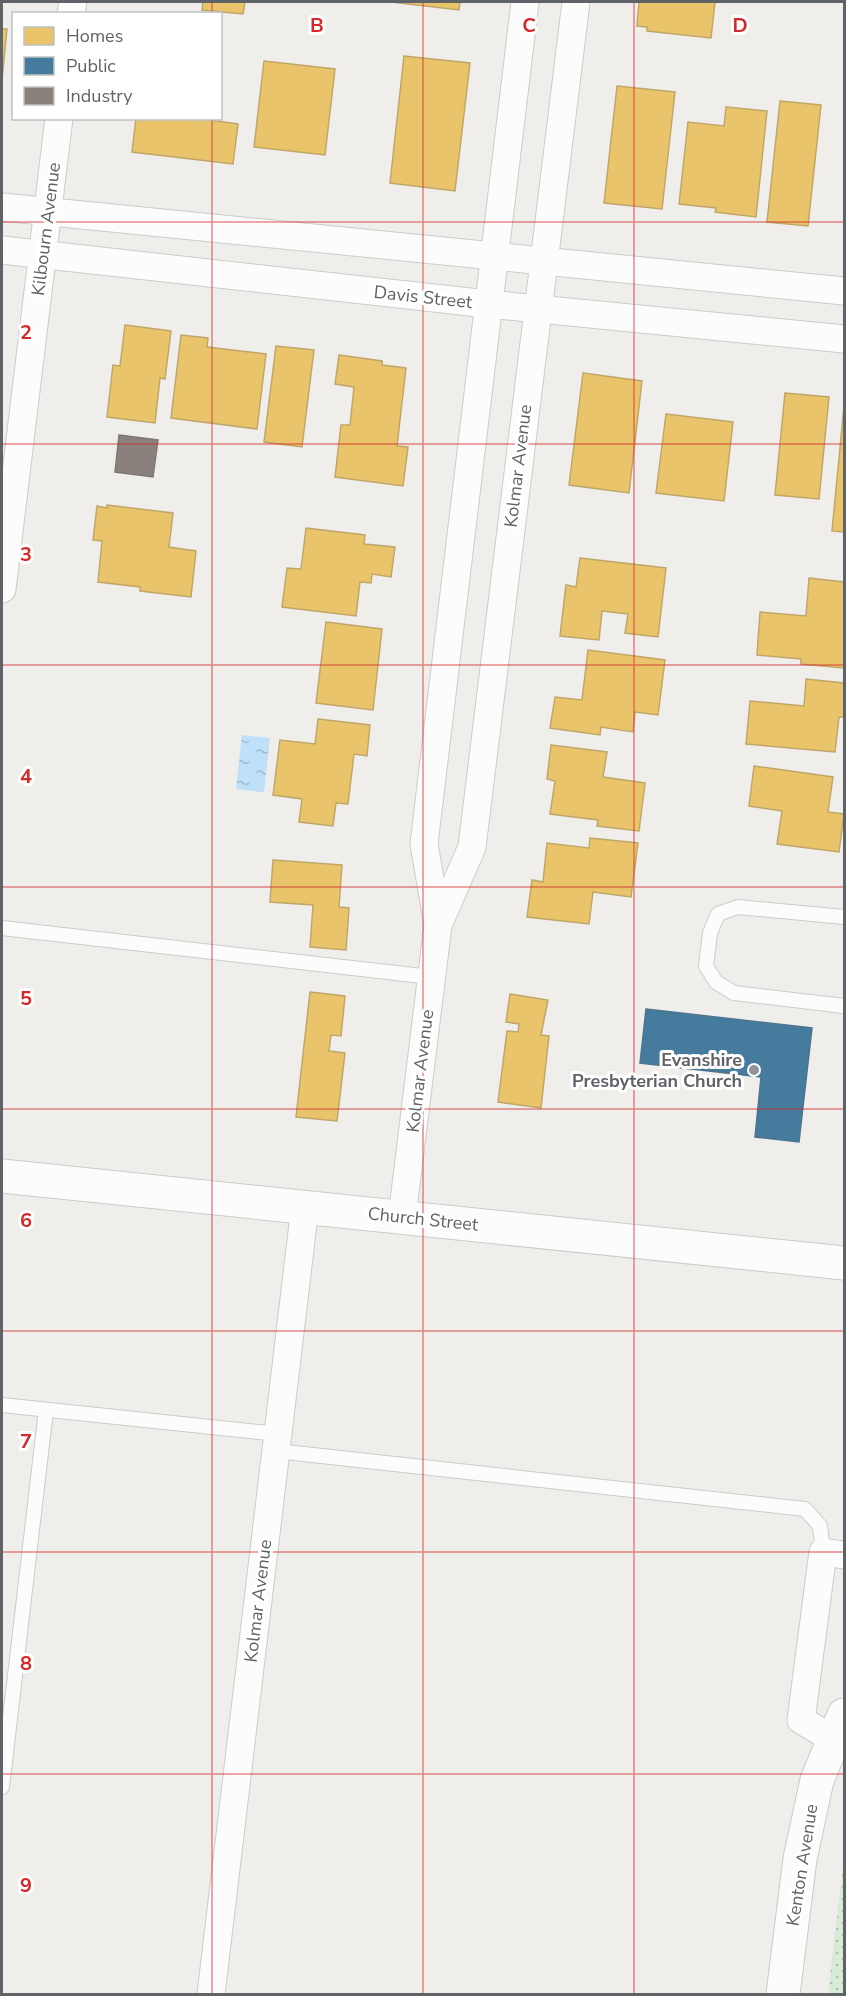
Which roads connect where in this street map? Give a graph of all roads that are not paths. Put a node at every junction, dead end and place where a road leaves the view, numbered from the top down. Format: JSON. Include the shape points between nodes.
{"nodes":[{"id":1,"x":525,"y":2,"type":"edge"},
{"id":2,"x":576,"y":2,"type":"edge"},
{"id":3,"x":59,"y":120,"type":"edge"},
{"id":4,"x":2,"y":207,"type":"edge"},
{"id":5,"x":48,"y":212,"type":"junction"},
{"id":6,"x":2,"y":250,"type":"edge"},
{"id":7,"x":43,"y":255,"type":"junction"},
{"id":8,"x":494,"y":256,"type":"junction"},
{"id":9,"x":543,"y":260,"type":"junction"},
{"id":10,"x":844,"y":291,"type":"edge"},
{"id":11,"x":488,"y":304,"type":"junction"},
{"id":12,"x":537,"y":308,"type":"junction"},
{"id":13,"x":844,"y":339,"type":"edge"},
{"id":14,"x":2,"y":589,"type":"edge"},
{"id":15,"x":844,"y":917,"type":"edge"},
{"id":16,"x":438,"y":925,"type":"junction"},
{"id":17,"x":2,"y":928,"type":"edge"},
{"id":18,"x":431,"y":977,"type":"junction"},
{"id":19,"x":844,"y":1006,"type":"edge"},
{"id":20,"x":2,"y":1176,"type":"edge"},
{"id":21,"x":304,"y":1207,"type":"junction"},
{"id":22,"x":402,"y":1217,"type":"junction"},
{"id":23,"x":844,"y":1263,"type":"edge"},
{"id":24,"x":2,"y":1405,"type":"edge"},
{"id":25,"x":46,"y":1410,"type":"junction"},
{"id":26,"x":277,"y":1443,"type":"junction"},
{"id":27,"x":834,"y":1554,"type":"edge"},
{"id":28,"x":839,"y":1727,"type":"edge"},
{"id":29,"x":2,"y":1787,"type":"edge"},
{"id":30,"x":211,"y":1995,"type":"edge"},
{"id":31,"x":783,"y":1995,"type":"edge"}],
"edges":[{"from":1,"to":8,"type":"street","name":"Kolmar Avenue"},
{"from":2,"to":9,"type":"street","name":"Kolmar Avenue"},
{"from":3,"to":5,"type":"street","name":"Kilbourn Avenue"},
{"from":4,"to":5,"type":"street"},
{"from":5,"to":7,"type":"street","name":"Kilbourn Avenue"},
{"from":5,"to":8,"type":"street"},
{"from":6,"to":7,"type":"street","name":"Davis Street"},
{"from":7,"to":11,"type":"street","name":"Davis Street"},
{"from":7,"to":14,"type":"street","name":"Kilbourn Avenue"},
{"from":8,"to":9,"type":"street"},
{"from":8,"to":11,"type":"street","name":"Kolmar Avenue"},
{"from":9,"to":10,"type":"street"},
{"from":9,"to":12,"type":"street","name":"Kolmar Avenue"},
{"from":11,"to":12,"type":"street","name":"Davis Street"},
{"from":11,"to":16,"type":"street","name":"Kolmar Avenue","via":[[424,844]]},
{"from":12,"to":13,"type":"street","name":"Davis Street"},
{"from":12,"to":16,"type":"street","name":"Kolmar Avenue","via":[[472,847]]},
{"from":15,"to":19,"type":"lane","via":[[738,907],[718,914],[710,933],[706,966],[716,982],[734,993]]},
{"from":16,"to":18,"type":"street","name":"Kolmar Avenue"},
{"from":17,"to":18,"type":"lane"},
{"from":18,"to":22,"type":"street","name":"Kolmar Avenue"},
{"from":20,"to":21,"type":"street","name":"Church Street"},
{"from":21,"to":22,"type":"street","name":"Church Street"},
{"from":21,"to":26,"type":"street","name":"Kolmar Avenue"},
{"from":22,"to":23,"type":"street","name":"Church Street"},
{"from":24,"to":25,"type":"lane"},
{"from":25,"to":26,"type":"lane"},
{"from":25,"to":29,"type":"lane"},
{"from":26,"to":27,"type":"lane","via":[[805,1509],[820,1526]]},
{"from":26,"to":30,"type":"street","name":"Kolmar Avenue"},
{"from":27,"to":28,"type":"street","name":"Kenton Avenue","via":[[801,1720]]},
{"from":28,"to":31,"type":"street","name":"Kenton Avenue","via":[[817,1780],[800,1859]]}]}
